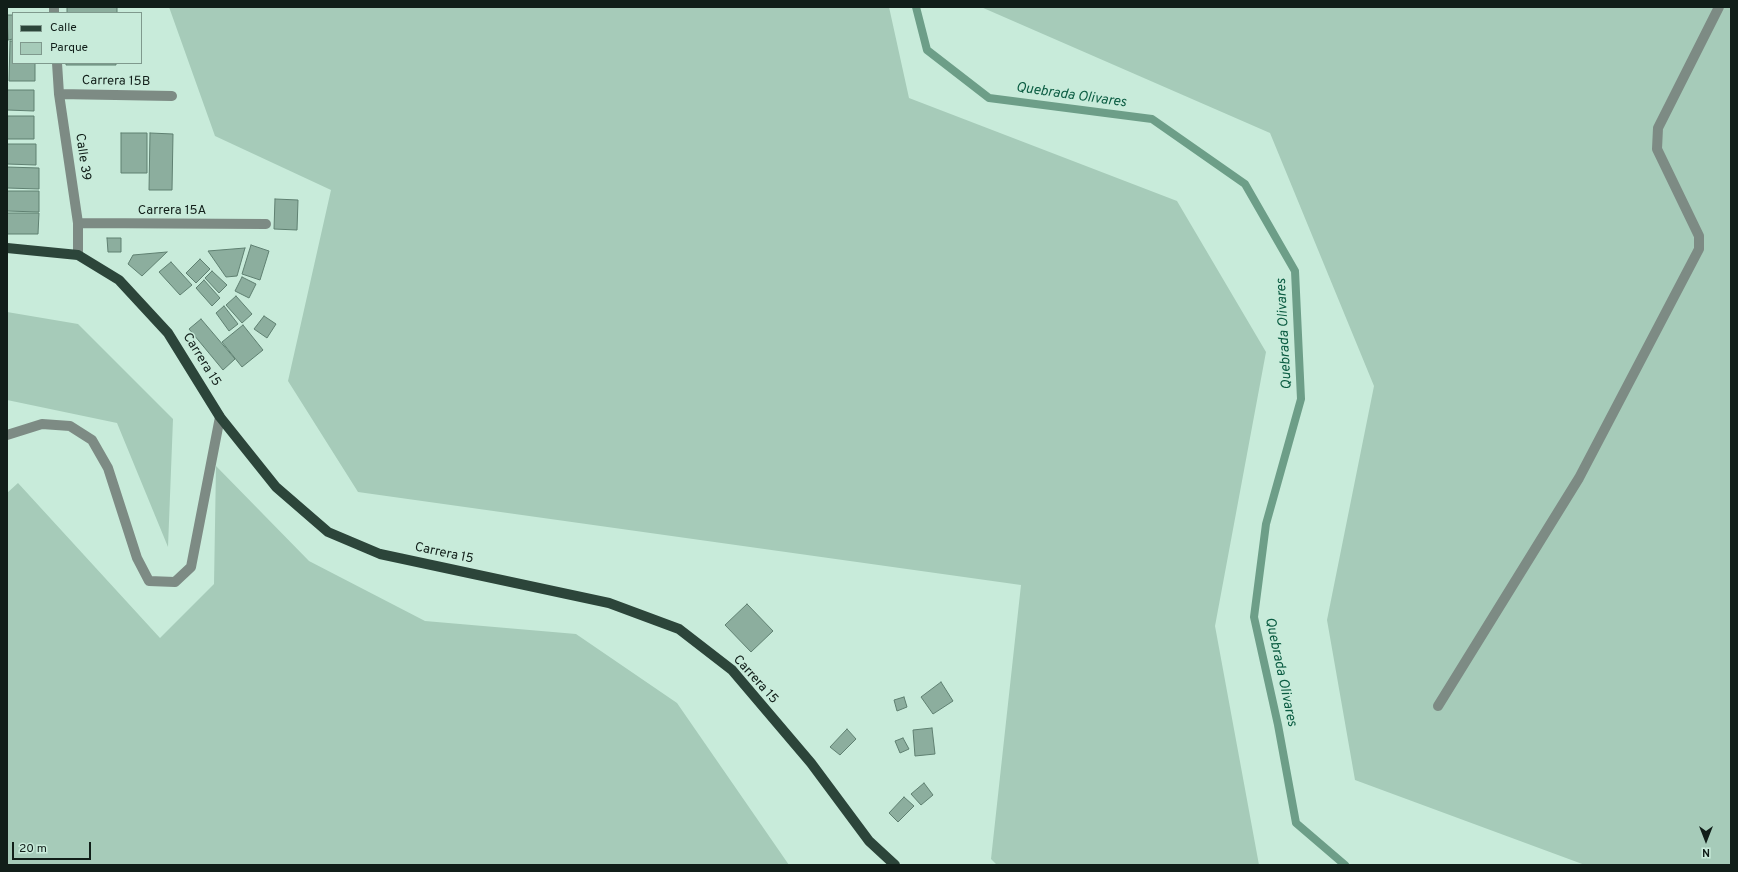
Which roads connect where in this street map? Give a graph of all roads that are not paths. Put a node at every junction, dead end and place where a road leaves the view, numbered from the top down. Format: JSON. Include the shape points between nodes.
{"nodes":[{"id":1,"x":1719,"y":7,"type":"edge"},
{"id":2,"x":57,"y":64,"type":"edge"},
{"id":3,"x":59,"y":94,"type":"junction"},
{"id":4,"x":172,"y":96,"type":"dead end"},
{"id":5,"x":78,"y":223,"type":"junction"},
{"id":6,"x":266,"y":224,"type":"dead end"},
{"id":7,"x":7,"y":248,"type":"edge"},
{"id":8,"x":78,"y":255,"type":"junction"},
{"id":9,"x":220,"y":416,"type":"junction"},
{"id":10,"x":7,"y":435,"type":"edge"},
{"id":11,"x":1438,"y":706,"type":"dead end"},
{"id":12,"x":895,"y":865,"type":"edge"}],
"edges":[{"from":1,"to":11,"type":"street","via":[[1658,128],[1657,149],[1699,236],[1699,249],[1579,478]]},
{"from":2,"to":3,"type":"street","name":"Calle 39"},
{"from":3,"to":4,"type":"street","name":"Carrera 15B"},
{"from":3,"to":5,"type":"street","name":"Calle 39"},
{"from":5,"to":6,"type":"street","name":"Carrera 15A"},
{"from":5,"to":8,"type":"street","name":"Calle 39"},
{"from":7,"to":8,"type":"main road","name":"Carrera 15"},
{"from":8,"to":9,"type":"main road","name":"Carrera 15","via":[[119,280],[168,333]]},
{"from":9,"to":10,"type":"street","via":[[191,567],[175,582],[149,581],[137,558],[108,468],[92,440],[70,426],[42,424]]},
{"from":9,"to":12,"type":"main road","name":"Carrera 15","via":[[276,487],[328,532],[380,554],[608,603],[679,629],[732,670],[811,763],[869,841]]}]}
